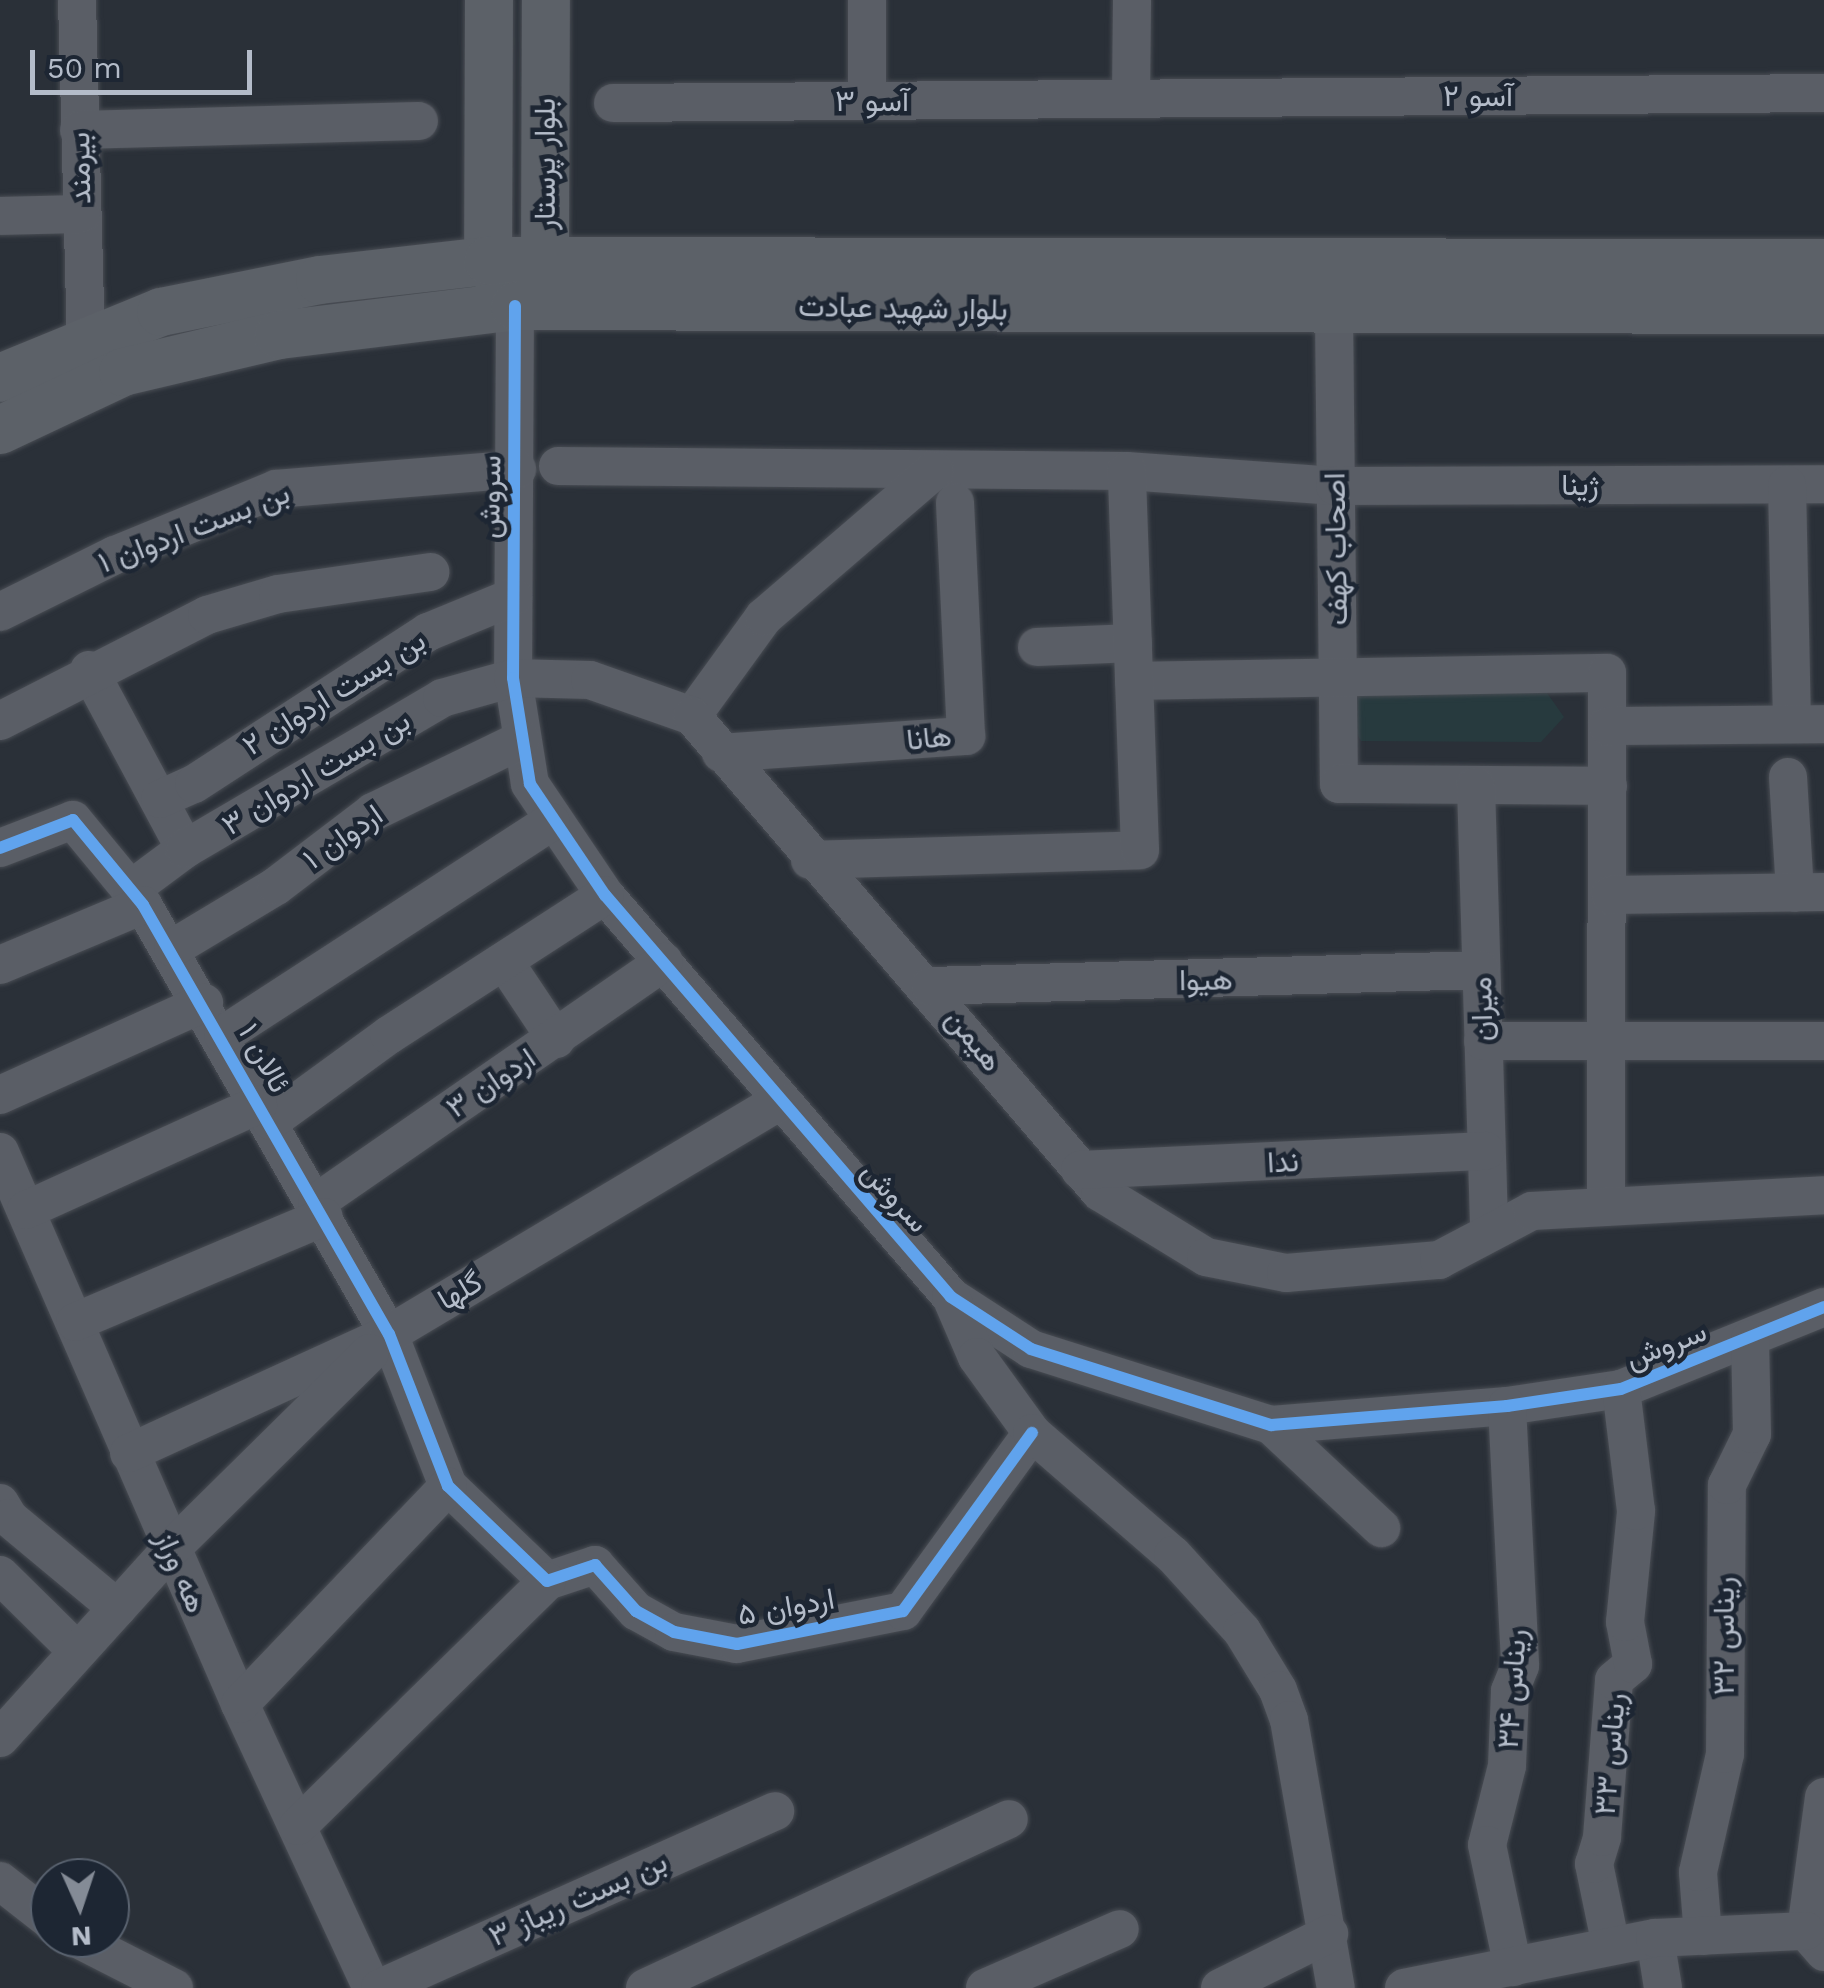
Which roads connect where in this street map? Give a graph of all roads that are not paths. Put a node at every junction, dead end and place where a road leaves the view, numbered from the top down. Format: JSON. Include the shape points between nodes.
{"nodes":[{"id":1,"x":77,"y":0,"type":"edge"},
{"id":2,"x":489,"y":0,"type":"edge"},
{"id":3,"x":546,"y":0,"type":"edge"},
{"id":4,"x":866,"y":0,"type":"edge"},
{"id":5,"x":1132,"y":0,"type":"edge"},
{"id":6,"x":1824,"y":93,"type":"edge"},
{"id":7,"x":1131,"y":98,"type":"junction"},
{"id":8,"x":867,"y":101,"type":"junction"},
{"id":9,"x":614,"y":103,"type":"dead end"},
{"id":10,"x":419,"y":122,"type":"dead end"},
{"id":11,"x":79,"y":130,"type":"junction"},
{"id":12,"x":81,"y":214,"type":"junction"},
{"id":13,"x":0,"y":216,"type":"edge"},
{"id":14,"x":545,"y":258,"type":"junction"},
{"id":15,"x":488,"y":261,"type":"junction"},
{"id":16,"x":1824,"y":263,"type":"edge"},
{"id":17,"x":515,"y":306,"type":"junction"},
{"id":18,"x":1824,"y":310,"type":"edge"},
{"id":19,"x":1334,"y":314,"type":"junction"},
{"id":20,"x":86,"y":337,"type":"junction"},
{"id":21,"x":0,"y":378,"type":"edge"},
{"id":22,"x":0,"y":430,"type":"edge"},
{"id":23,"x":558,"y":466,"type":"dead end"},
{"id":24,"x":517,"y":469,"type":"junction"},
{"id":25,"x":934,"y":470,"type":"junction"},
{"id":26,"x":1127,"y":471,"type":"junction"},
{"id":27,"x":1806,"y":484,"type":"edge"},
{"id":28,"x":1335,"y":486,"type":"junction"},
{"id":29,"x":955,"y":502,"type":"dead end"},
{"id":30,"x":430,"y":572,"type":"dead end"},
{"id":31,"x":513,"y":598,"type":"junction"},
{"id":32,"x":0,"y":612,"type":"edge"},
{"id":33,"x":1133,"y":643,"type":"junction"},
{"id":34,"x":1037,"y":647,"type":"dead end"},
{"id":35,"x":90,"y":670,"type":"junction"},
{"id":36,"x":1337,"y":677,"type":"junction"},
{"id":37,"x":513,"y":678,"type":"junction"},
{"id":38,"x":1134,"y":682,"type":"junction"},
{"id":39,"x":692,"y":716,"type":"junction"},
{"id":40,"x":0,"y":721,"type":"edge"},
{"id":41,"x":1808,"y":724,"type":"edge"},
{"id":42,"x":1607,"y":726,"type":"junction"},
{"id":43,"x":521,"y":740,"type":"junction"},
{"id":44,"x":720,"y":754,"type":"junction"},
{"id":45,"x":1788,"y":777,"type":"dead end"},
{"id":46,"x":1476,"y":786,"type":"junction"},
{"id":47,"x":1608,"y":786,"type":"junction"},
{"id":48,"x":160,"y":799,"type":"junction"},
{"id":49,"x":552,"y":822,"type":"junction"},
{"id":50,"x":0,"y":848,"type":"edge"},
{"id":51,"x":185,"y":849,"type":"junction"},
{"id":52,"x":810,"y":860,"type":"junction"},
{"id":53,"x":1810,"y":893,"type":"edge"},
{"id":54,"x":605,"y":895,"type":"junction"},
{"id":55,"x":1610,"y":896,"type":"junction"},
{"id":56,"x":136,"y":897,"type":"junction"},
{"id":57,"x":172,"y":948,"type":"junction"},
{"id":58,"x":504,"y":961,"type":"junction"},
{"id":59,"x":664,"y":962,"type":"junction"},
{"id":60,"x":0,"y":965,"type":"edge"},
{"id":61,"x":1482,"y":970,"type":"junction"},
{"id":62,"x":930,"y":986,"type":"junction"},
{"id":63,"x":213,"y":1019,"type":"junction"},
{"id":64,"x":556,"y":1039,"type":"junction"},
{"id":65,"x":1611,"y":1039,"type":"junction"},
{"id":66,"x":1483,"y":1041,"type":"junction"},
{"id":67,"x":1824,"y":1041,"type":"edge"},
{"id":68,"x":0,"y":1095,"type":"edge"},
{"id":69,"x":778,"y":1102,"type":"junction"},
{"id":70,"x":265,"y":1113,"type":"junction"},
{"id":71,"x":1486,"y":1151,"type":"junction"},
{"id":72,"x":0,"y":1152,"type":"edge"},
{"id":73,"x":1080,"y":1170,"type":"junction"},
{"id":74,"x":1824,"y":1195,"type":"edge"},
{"id":75,"x":1606,"y":1207,"type":"junction"},
{"id":76,"x":321,"y":1209,"type":"junction"},
{"id":77,"x":26,"y":1210,"type":"junction"},
{"id":78,"x":1489,"y":1231,"type":"junction"},
{"id":79,"x":950,"y":1297,"type":"junction"},
{"id":80,"x":1824,"y":1307,"type":"edge"},
{"id":81,"x":75,"y":1322,"type":"junction"},
{"id":82,"x":389,"y":1334,"type":"junction"},
{"id":83,"x":1750,"y":1339,"type":"junction"},
{"id":84,"x":1620,"y":1389,"type":"junction"},
{"id":85,"x":1507,"y":1406,"type":"junction"},
{"id":86,"x":1271,"y":1425,"type":"junction"},
{"id":87,"x":1032,"y":1433,"type":"junction"},
{"id":88,"x":129,"y":1454,"type":"junction"},
{"id":89,"x":448,"y":1486,"type":"junction"},
{"id":90,"x":0,"y":1503,"type":"edge"},
{"id":91,"x":1381,"y":1528,"type":"dead end"},
{"id":92,"x":171,"y":1549,"type":"junction"},
{"id":93,"x":0,"y":1575,"type":"edge"},
{"id":94,"x":547,"y":1581,"type":"junction"},
{"id":95,"x":117,"y":1608,"type":"junction"},
{"id":96,"x":77,"y":1651,"type":"junction"},
{"id":97,"x":240,"y":1704,"type":"junction"},
{"id":98,"x":0,"y":1738,"type":"edge"},
{"id":99,"x":1824,"y":1796,"type":"edge"},
{"id":100,"x":775,"y":1811,"type":"dead end"},
{"id":101,"x":1009,"y":1819,"type":"dead end"},
{"id":102,"x":298,"y":1826,"type":"junction"},
{"id":103,"x":0,"y":1881,"type":"edge"},
{"id":104,"x":30,"y":1904,"type":"edge"},
{"id":105,"x":1120,"y":1929,"type":"dead end"},
{"id":106,"x":1329,"y":1934,"type":"junction"},
{"id":107,"x":1703,"y":1936,"type":"junction"},
{"id":108,"x":1655,"y":1938,"type":"junction"},
{"id":109,"x":1815,"y":1941,"type":"edge"},
{"id":110,"x":1611,"y":1946,"type":"junction"},
{"id":111,"x":101,"y":1958,"type":"edge"},
{"id":112,"x":1513,"y":1968,"type":"junction"},
{"id":113,"x":128,"y":1979,"type":"edge"},
{"id":114,"x":174,"y":1988,"type":"edge"},
{"id":115,"x":372,"y":1988,"type":"edge"},
{"id":116,"x":380,"y":1988,"type":"edge"},
{"id":117,"x":644,"y":1988,"type":"edge"},
{"id":118,"x":985,"y":1988,"type":"edge"},
{"id":119,"x":1220,"y":1988,"type":"edge"},
{"id":120,"x":1336,"y":1988,"type":"edge"},
{"id":121,"x":1404,"y":1988,"type":"edge"},
{"id":122,"x":1664,"y":1988,"type":"edge"}],
"edges":[{"from":1,"to":11,"type":"street","name":"بیرمند"},
{"from":2,"to":15,"type":"main road","name":"بلوار پرستار"},
{"from":3,"to":14,"type":"main road","name":"بلوار پرستار"},
{"from":4,"to":8,"type":"street"},
{"from":5,"to":7,"type":"street"},
{"from":6,"to":7,"type":"street","name":"آسو ۲"},
{"from":7,"to":8,"type":"street","name":"آسو ۳"},
{"from":8,"to":9,"type":"street","name":"آسو ۳"},
{"from":10,"to":11,"type":"street"},
{"from":11,"to":12,"type":"street","name":"بیرمند"},
{"from":12,"to":13,"type":"street"},
{"from":12,"to":20,"type":"street","name":"بیرمند"},
{"from":14,"to":15,"type":"main road","name":"بلوار شهید عبادت"},
{"from":14,"to":16,"type":"main road","name":"بلوار شهید عبادت"},
{"from":14,"to":17,"type":"main road","name":"بلوار پرستار"},
{"from":15,"to":17,"type":"main road"},
{"from":15,"to":20,"type":"main road","name":"بلوار شهید عبادت","via":[[320,280],[161,312]]},
{"from":17,"to":19,"type":"main road","name":"بلوار شهید عبادت"},
{"from":17,"to":22,"type":"main road","name":"بلوار شهید عبادت","via":[[279,335],[140,368]]},
{"from":17,"to":24,"type":"street","name":"سروش"},
{"from":18,"to":19,"type":"main road","name":"بلوار شهید عبادت"},
{"from":19,"to":28,"type":"street","name":"اصحاب کهف"},
{"from":20,"to":21,"type":"main road","name":"بلوار شهید عبادت"},
{"from":23,"to":25,"type":"street","name":"ژینا"},
{"from":24,"to":31,"type":"street","name":"سروش"},
{"from":24,"to":32,"type":"street","name":"بن بست اردوان ۱","via":[[276,489],[115,555]]},
{"from":25,"to":26,"type":"street","name":"ژینا"},
{"from":25,"to":39,"type":"street","via":[[764,617]]},
{"from":26,"to":28,"type":"street","name":"ژینا"},
{"from":26,"to":33,"type":"street"},
{"from":27,"to":28,"type":"street","name":"ژینا"},
{"from":27,"to":41,"type":"street"},
{"from":28,"to":36,"type":"street","name":"اصحاب کهف"},
{"from":29,"to":44,"type":"street","name":"هانا","via":[[966,736]]},
{"from":30,"to":35,"type":"street","via":[[278,594],[207,616]]},
{"from":31,"to":37,"type":"street","name":"سروش"},
{"from":31,"to":48,"type":"street","name":"بن بست اردوان ۲","via":[[428,632],[194,784]]},
{"from":33,"to":34,"type":"street"},
{"from":33,"to":38,"type":"street"},
{"from":35,"to":40,"type":"street"},
{"from":35,"to":48,"type":"street"},
{"from":36,"to":38,"type":"street"},
{"from":36,"to":42,"type":"street","via":[[1607,673]]},
{"from":36,"to":46,"type":"street","name":"اصحاب کهف","via":[[1338,784]]},
{"from":37,"to":39,"type":"street","via":[[590,680]]},
{"from":37,"to":43,"type":"street","name":"سروش"},
{"from":37,"to":51,"type":"street","name":"بن بست اردوان ۳","via":[[442,698]]},
{"from":38,"to":52,"type":"street","via":[[1140,850]]},
{"from":39,"to":44,"type":"street","name":"هیمن"},
{"from":41,"to":42,"type":"street"},
{"from":42,"to":47,"type":"street"},
{"from":43,"to":49,"type":"street","name":"سروش","via":[[530,784]]},
{"from":43,"to":57,"type":"street","name":"اردوان ۱","via":[[373,812],[276,886]]},
{"from":44,"to":52,"type":"street","name":"هیمن"},
{"from":45,"to":53,"type":"street"},
{"from":46,"to":47,"type":"street"},
{"from":46,"to":61,"type":"street","name":"میران"},
{"from":47,"to":55,"type":"street"},
{"from":48,"to":51,"type":"street"},
{"from":49,"to":54,"type":"street","name":"سروش"},
{"from":49,"to":63,"type":"street"},
{"from":50,"to":56,"type":"street","name":"ئالان ۱","via":[[74,820]]},
{"from":51,"to":56,"type":"street","name":"بن بست اردوان ۳"},
{"from":52,"to":62,"type":"street","name":"هیمن"},
{"from":53,"to":55,"type":"street"},
{"from":54,"to":58,"type":"street"},
{"from":54,"to":59,"type":"street","name":"سروش"},
{"from":55,"to":65,"type":"street"},
{"from":56,"to":57,"type":"street","name":"ئالان ۱"},
{"from":56,"to":60,"type":"street","name":"بن بست اردوان ۳"},
{"from":57,"to":63,"type":"street","name":"ئالان ۱"},
{"from":58,"to":64,"type":"street"},
{"from":58,"to":70,"type":"street"},
{"from":59,"to":64,"type":"street","name":"اردوان ۳"},
{"from":59,"to":69,"type":"street","name":"سروش"},
{"from":61,"to":62,"type":"street","name":"هیوا"},
{"from":61,"to":66,"type":"street","name":"میران"},
{"from":62,"to":73,"type":"street","name":"هیمن"},
{"from":63,"to":68,"type":"street"},
{"from":63,"to":70,"type":"street","name":"ئالان ۱"},
{"from":64,"to":76,"type":"street","name":"اردوان ۳"},
{"from":65,"to":66,"type":"street"},
{"from":65,"to":67,"type":"street"},
{"from":65,"to":75,"type":"street"},
{"from":66,"to":71,"type":"street","name":"میران"},
{"from":69,"to":79,"type":"street","name":"سروش"},
{"from":69,"to":82,"type":"street","name":"گلها"},
{"from":70,"to":76,"type":"street","name":"ئالان ۱"},
{"from":70,"to":77,"type":"street"},
{"from":71,"to":73,"type":"street","name":"ندا"},
{"from":71,"to":78,"type":"street","name":"میران"},
{"from":72,"to":77,"type":"street","name":"هه وراز"},
{"from":73,"to":78,"type":"street","name":"هیمن","via":[[1132,1214],[1206,1257],[1286,1273],[1440,1260]]},
{"from":74,"to":75,"type":"street","name":"هیمن"},
{"from":75,"to":78,"type":"street","name":"هیمن","via":[[1532,1210]]},
{"from":76,"to":81,"type":"street","name":"اردوان ۳"},
{"from":76,"to":82,"type":"street","name":"ئالان ۱"},
{"from":77,"to":81,"type":"street","name":"هه وراز"},
{"from":79,"to":86,"type":"street","name":"سروش","via":[[1031,1350]]},
{"from":79,"to":87,"type":"street","via":[[978,1357]]},
{"from":80,"to":83,"type":"street","name":"سروش"},
{"from":81,"to":88,"type":"street","name":"هه وراز"},
{"from":82,"to":88,"type":"street","name":"گلها"},
{"from":82,"to":89,"type":"street"},
{"from":82,"to":92,"type":"street"},
{"from":83,"to":84,"type":"street","name":"سروش"},
{"from":83,"to":107,"type":"street","name":"ریناس ۳۲","via":[[1752,1434],[1727,1485],[1725,1754],[1698,1872]]},
{"from":84,"to":85,"type":"street","name":"سروش"},
{"from":84,"to":110,"type":"street","name":"ریناس ۳۳","via":[[1636,1511],[1625,1622],[1632,1664],[1614,1680],[1602,1837],[1594,1864]]},
{"from":85,"to":86,"type":"street","name":"سروش"},
{"from":85,"to":112,"type":"street","name":"ریناس ۳۴","via":[[1520,1666],[1510,1691],[1507,1766],[1486,1846]]},
{"from":86,"to":91,"type":"street"},
{"from":87,"to":94,"type":"street","name":"اردوان ۵","via":[[903,1611],[738,1644],[674,1632],[636,1610],[595,1565]]},
{"from":87,"to":106,"type":"street","via":[[1173,1555],[1259,1656],[1289,1720]]},
{"from":88,"to":92,"type":"street","name":"هه وراز"},
{"from":89,"to":94,"type":"street"},
{"from":89,"to":97,"type":"street"},
{"from":90,"to":95,"type":"street","via":[[9,1518]]},
{"from":92,"to":95,"type":"street"},
{"from":92,"to":97,"type":"street","name":"هه وراز"},
{"from":93,"to":96,"type":"street"},
{"from":94,"to":102,"type":"street"},
{"from":95,"to":96,"type":"street"},
{"from":96,"to":98,"type":"street"},
{"from":97,"to":102,"type":"street","name":"هه وراز"},
{"from":99,"to":109,"type":"street"},
{"from":100,"to":116,"type":"street","name":"بن بست ریباز ۳"},
{"from":101,"to":117,"type":"street"},
{"from":102,"to":115,"type":"street","name":"هه وراز"},
{"from":103,"to":104,"type":"street"},
{"from":105,"to":118,"type":"street"},
{"from":106,"to":119,"type":"street"},
{"from":106,"to":120,"type":"street"},
{"from":107,"to":108,"type":"street"},
{"from":107,"to":109,"type":"street"},
{"from":108,"to":110,"type":"street"},
{"from":108,"to":122,"type":"street"},
{"from":110,"to":112,"type":"street"},
{"from":111,"to":113,"type":"street"},
{"from":112,"to":121,"type":"street"},
{"from":113,"to":114,"type":"street"}]}
